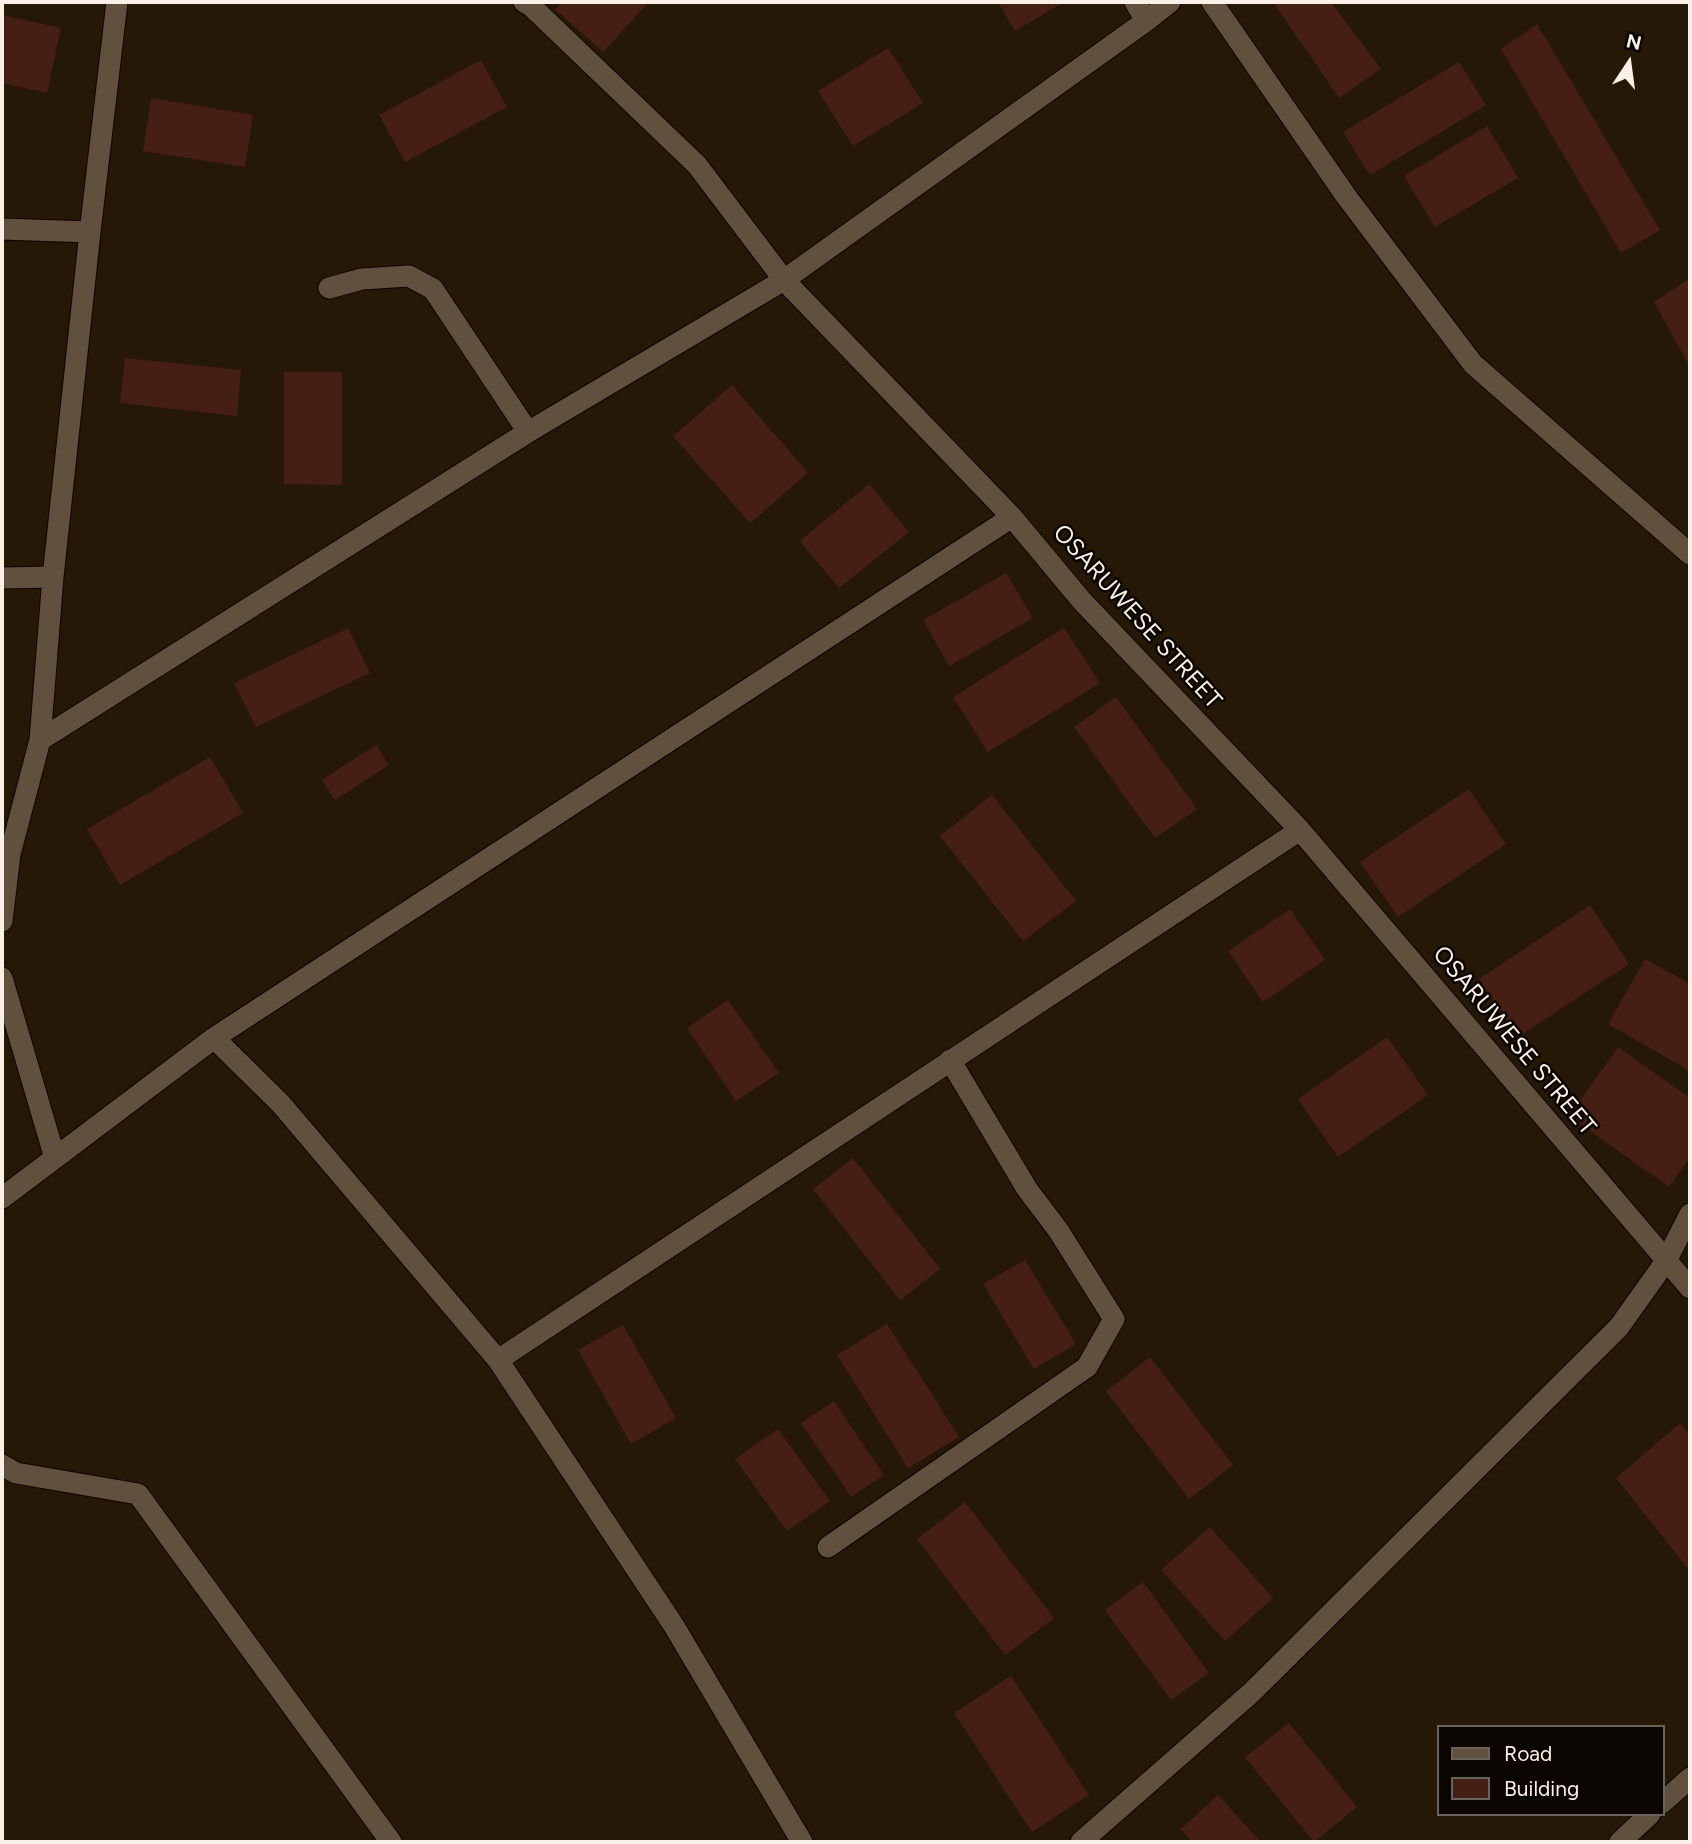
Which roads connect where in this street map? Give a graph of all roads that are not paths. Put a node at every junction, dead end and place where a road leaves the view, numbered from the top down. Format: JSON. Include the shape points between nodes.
{"nodes":[{"id":1,"x":117,"y":2,"type":"edge"},
{"id":2,"x":524,"y":2,"type":"edge"},
{"id":3,"x":1135,"y":2,"type":"edge"},
{"id":4,"x":1170,"y":2,"type":"edge"},
{"id":5,"x":1212,"y":2,"type":"edge"},
{"id":6,"x":1146,"y":21,"type":"junction"},
{"id":7,"x":2,"y":229,"type":"edge"},
{"id":8,"x":90,"y":232,"type":"junction"},
{"id":9,"x":784,"y":280,"type":"junction"},
{"id":10,"x":329,"y":288,"type":"dead end"},
{"id":11,"x":528,"y":432,"type":"junction"},
{"id":12,"x":1012,"y":517,"type":"junction"},
{"id":13,"x":1690,"y":554,"type":"edge"},
{"id":14,"x":53,"y":577,"type":"junction"},
{"id":15,"x":2,"y":578,"type":"edge"},
{"id":16,"x":40,"y":740,"type":"junction"},
{"id":17,"x":1300,"y":830,"type":"junction"},
{"id":18,"x":2,"y":921,"type":"edge"},
{"id":19,"x":2,"y":978,"type":"edge"},
{"id":20,"x":214,"y":1038,"type":"junction"},
{"id":21,"x":950,"y":1060,"type":"junction"},
{"id":22,"x":55,"y":1158,"type":"junction"},
{"id":23,"x":2,"y":1198,"type":"edge"},
{"id":24,"x":1690,"y":1214,"type":"edge"},
{"id":25,"x":1666,"y":1261,"type":"junction"},
{"id":26,"x":1690,"y":1288,"type":"edge"},
{"id":27,"x":498,"y":1360,"type":"junction"},
{"id":28,"x":2,"y":1465,"type":"edge"},
{"id":29,"x":828,"y":1547,"type":"dead end"},
{"id":30,"x":1690,"y":1778,"type":"edge"},
{"id":31,"x":1664,"y":1801,"type":"edge"},
{"id":32,"x":1648,"y":1816,"type":"edge"},
{"id":33,"x":391,"y":1842,"type":"edge"},
{"id":34,"x":802,"y":1842,"type":"edge"},
{"id":35,"x":1081,"y":1842,"type":"edge"},
{"id":36,"x":1620,"y":1842,"type":"edge"}],
"edges":[{"from":1,"to":8,"type":"street"},
{"from":2,"to":9,"type":"street","name":"OSARUWESE STREET","via":[[697,165]]},
{"from":3,"to":6,"type":"street"},
{"from":4,"to":6,"type":"street"},
{"from":5,"to":13,"type":"street","via":[[1346,196],[1473,363]]},
{"from":6,"to":9,"type":"street"},
{"from":7,"to":8,"type":"street"},
{"from":8,"to":14,"type":"street"},
{"from":9,"to":11,"type":"street"},
{"from":9,"to":12,"type":"street","name":"OSARUWESE STREET"},
{"from":10,"to":11,"type":"street","via":[[362,279],[409,276],[433,289]]},
{"from":11,"to":16,"type":"street"},
{"from":12,"to":17,"type":"street","name":"OSARUWESE STREET","via":[[1082,601]]},
{"from":12,"to":20,"type":"street"},
{"from":14,"to":15,"type":"street"},
{"from":14,"to":16,"type":"street"},
{"from":16,"to":18,"type":"street","via":[[10,854]]},
{"from":17,"to":21,"type":"street"},
{"from":17,"to":25,"type":"street","name":"OSARUWESE STREET"},
{"from":19,"to":22,"type":"street"},
{"from":20,"to":22,"type":"street"},
{"from":20,"to":27,"type":"street","via":[[281,1104]]},
{"from":21,"to":27,"type":"street"},
{"from":21,"to":29,"type":"street","via":[[1027,1189],[1114,1319],[1087,1367]]},
{"from":22,"to":23,"type":"street"},
{"from":24,"to":25,"type":"street"},
{"from":25,"to":26,"type":"street","name":"OSARUWESE STREET"},
{"from":25,"to":35,"type":"street","via":[[1619,1327],[1251,1693]]},
{"from":27,"to":34,"type":"street","via":[[674,1626]]},
{"from":28,"to":33,"type":"street","via":[[16,1473],[138,1494]]},
{"from":30,"to":31,"type":"street"},
{"from":32,"to":36,"type":"street"}]}
